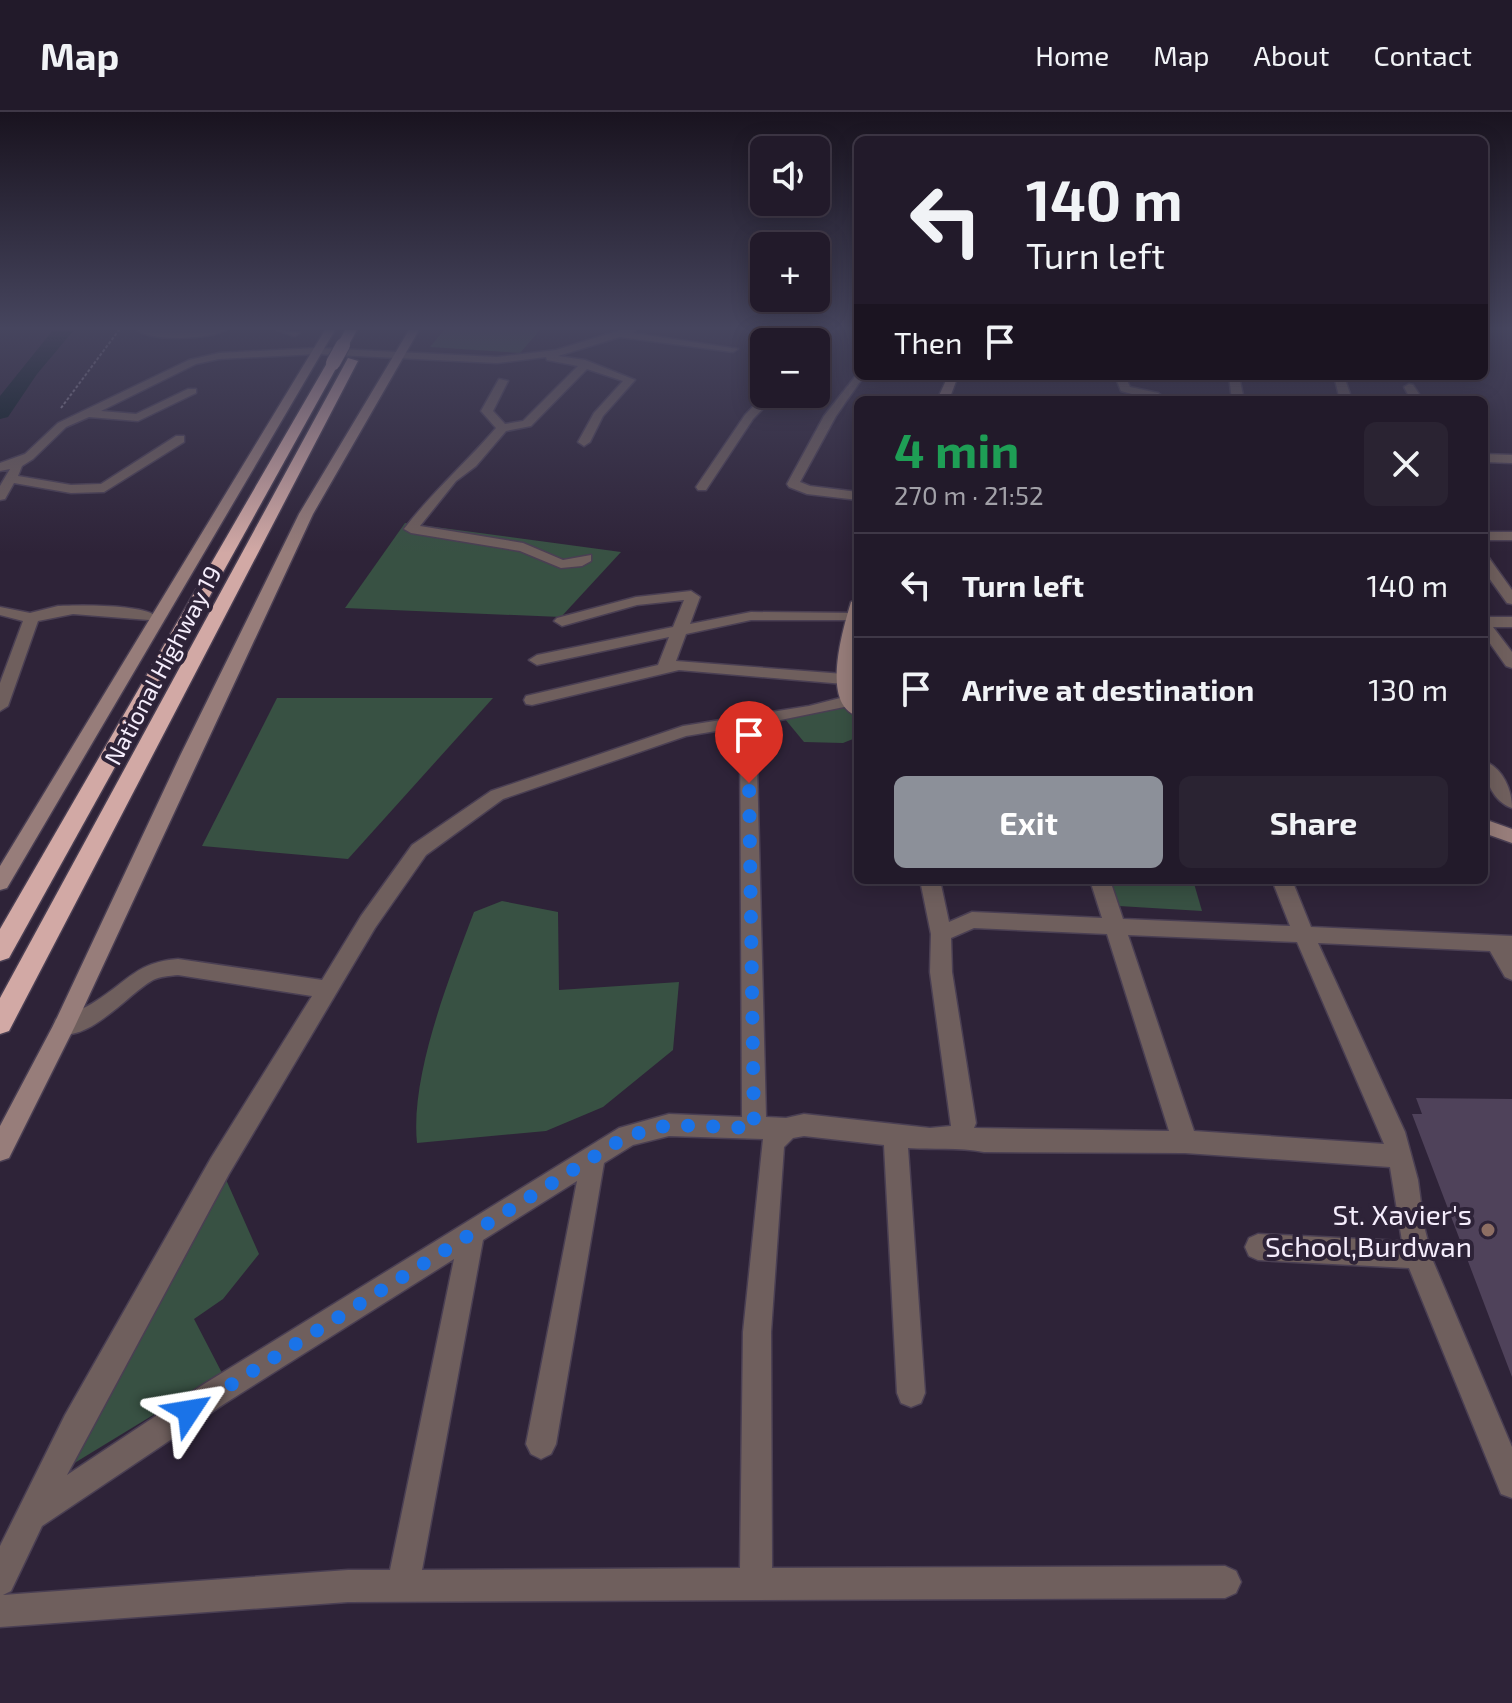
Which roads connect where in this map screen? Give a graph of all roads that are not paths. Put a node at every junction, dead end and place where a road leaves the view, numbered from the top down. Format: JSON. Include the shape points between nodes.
{"nodes":[{"id":1,"x":107,"y":404,"type":"edge"},
{"id":2,"x":166,"y":404,"type":"edge"},
{"id":3,"x":310,"y":404,"type":"edge"},
{"id":4,"x":314,"y":404,"type":"edge"},
{"id":5,"x":317,"y":404,"type":"edge"},
{"id":6,"x":370,"y":404,"type":"edge"},
{"id":7,"x":491,"y":404,"type":"edge"},
{"id":8,"x":545,"y":404,"type":"edge"},
{"id":9,"x":608,"y":404,"type":"edge"},
{"id":10,"x":839,"y":404,"type":"edge"},
{"id":11,"x":758,"y":408,"type":"edge"},
{"id":12,"x":88,"y":413,"type":"junction"},
{"id":13,"x":502,"y":428,"type":"junction"},
{"id":14,"x":180,"y":439,"type":"dead end"},
{"id":15,"x":584,"y":442,"type":"dead end"},
{"id":16,"x":1488,"y":458,"type":"edge"},
{"id":17,"x":1512,"y":459,"type":"edge"},
{"id":18,"x":10,"y":469,"type":"edge"},
{"id":19,"x":702,"y":487,"type":"dead end"},
{"id":20,"x":0,"y":496,"type":"edge"},
{"id":21,"x":854,"y":496,"type":"edge"},
{"id":22,"x":1488,"y":519,"type":"edge"},
{"id":23,"x":1507,"y":536,"type":"edge"},
{"id":24,"x":586,"y":558,"type":"dead end"},
{"id":25,"x":1488,"y":567,"type":"edge"},
{"id":26,"x":1512,"y":600,"type":"edge"},
{"id":27,"x":854,"y":609,"type":"edge"},
{"id":28,"x":0,"y":611,"type":"edge"},
{"id":29,"x":149,"y":616,"type":"dead end"},
{"id":30,"x":31,"y":618,"type":"junction"},
{"id":31,"x":562,"y":621,"type":"dead end"},
{"id":32,"x":1512,"y":622,"type":"edge"},
{"id":33,"x":1488,"y":623,"type":"edge"},
{"id":34,"x":1488,"y":628,"type":"edge"},
{"id":35,"x":681,"y":630,"type":"junction"},
{"id":36,"x":854,"y":638,"type":"edge"},
{"id":37,"x":537,"y":660,"type":"dead end"},
{"id":38,"x":1512,"y":663,"type":"edge"},
{"id":39,"x":665,"y":668,"type":"junction"},
{"id":40,"x":850,"y":697,"type":"edge"},
{"id":41,"x":532,"y":700,"type":"dead end"},
{"id":42,"x":0,"y":706,"type":"edge"},
{"id":43,"x":748,"y":721,"type":"junction"},
{"id":44,"x":1488,"y":772,"type":"edge"},
{"id":45,"x":1512,"y":802,"type":"edge"},
{"id":46,"x":1488,"y":827,"type":"edge"},
{"id":47,"x":1512,"y":836,"type":"edge"},
{"id":48,"x":0,"y":883,"type":"edge"},
{"id":49,"x":931,"y":884,"type":"edge"},
{"id":50,"x":1101,"y":884,"type":"edge"},
{"id":51,"x":1284,"y":884,"type":"edge"},
{"id":52,"x":1115,"y":927,"type":"junction"},
{"id":53,"x":941,"y":934,"type":"junction"},
{"id":54,"x":1304,"y":936,"type":"junction"},
{"id":55,"x":1504,"y":944,"type":"edge"},
{"id":56,"x":0,"y":951,"type":"edge"},
{"id":57,"x":1512,"y":971,"type":"edge"},
{"id":58,"x":326,"y":989,"type":"junction"},
{"id":59,"x":0,"y":1023,"type":"edge"},
{"id":60,"x":64,"y":1026,"type":"junction"},
{"id":61,"x":754,"y":1128,"type":"junction"},
{"id":62,"x":785,"y":1129,"type":"junction"},
{"id":63,"x":895,"y":1135,"type":"junction"},
{"id":64,"x":958,"y":1136,"type":"junction"},
{"id":65,"x":1185,"y":1142,"type":"junction"},
{"id":66,"x":0,"y":1150,"type":"edge"},
{"id":67,"x":1400,"y":1156,"type":"junction"},
{"id":68,"x":593,"y":1159,"type":"junction"},
{"id":69,"x":471,"y":1236,"type":"junction"},
{"id":70,"x":1258,"y":1247,"type":"dead end"},
{"id":71,"x":1418,"y":1255,"type":"junction"},
{"id":72,"x":911,"y":1393,"type":"dead end"},
{"id":73,"x":541,"y":1444,"type":"dead end"},
{"id":74,"x":1512,"y":1483,"type":"edge"},
{"id":75,"x":32,"y":1515,"type":"junction"},
{"id":76,"x":0,"y":1580,"type":"edge"},
{"id":77,"x":756,"y":1582,"type":"junction"},
{"id":78,"x":1225,"y":1582,"type":"dead end"},
{"id":79,"x":403,"y":1586,"type":"junction"},
{"id":80,"x":0,"y":1611,"type":"edge"}],
"edges":[{"from":1,"to":12,"type":"street"},
{"from":2,"to":12,"type":"street","via":[[138,418]]},
{"from":3,"to":48,"type":"main road"},
{"from":4,"to":56,"type":"highway"},
{"from":5,"to":59,"type":"highway","name":"National Highway 19"},
{"from":6,"to":60,"type":"main road","via":[[306,514]]},
{"from":7,"to":13,"type":"street","via":[[487,411]]},
{"from":8,"to":13,"type":"street","via":[[527,424]]},
{"from":9,"to":15,"type":"street"},
{"from":10,"to":21,"type":"street","via":[[793,484]]},
{"from":11,"to":19,"type":"street"},
{"from":12,"to":18,"type":"street","via":[[49,434],[36,453]]},
{"from":13,"to":24,"type":"street","via":[[411,529],[523,547],[563,566]]},
{"from":14,"to":18,"type":"street","via":[[104,488],[71,489]]},
{"from":16,"to":17,"type":"street"},
{"from":18,"to":20,"type":"street"},
{"from":22,"to":23,"type":"street"},
{"from":25,"to":26,"type":"street"},
{"from":27,"to":35,"type":"street","via":[[751,616]]},
{"from":28,"to":30,"type":"street"},
{"from":29,"to":30,"type":"street","via":[[58,611]]},
{"from":30,"to":42,"type":"street"},
{"from":31,"to":35,"type":"street","via":[[636,601],[691,595]]},
{"from":32,"to":33,"type":"street"},
{"from":34,"to":38,"type":"street"},
{"from":35,"to":37,"type":"street"},
{"from":35,"to":39,"type":"street"},
{"from":36,"to":40,"type":"main road"},
{"from":39,"to":40,"type":"street","via":[[679,665]]},
{"from":39,"to":41,"type":"street"},
{"from":40,"to":43,"type":"street"},
{"from":43,"to":58,"type":"street","via":[[683,731],[497,795],[475,808],[419,850]]},
{"from":43,"to":61,"type":"street"},
{"from":44,"to":45,"type":"street"},
{"from":46,"to":47,"type":"main road"},
{"from":49,"to":53,"type":"street"},
{"from":50,"to":52,"type":"street"},
{"from":51,"to":54,"type":"street"},
{"from":52,"to":53,"type":"street","via":[[972,920]]},
{"from":52,"to":54,"type":"street"},
{"from":52,"to":65,"type":"street"},
{"from":53,"to":64,"type":"street","via":[[941,972],[964,1123]]},
{"from":54,"to":55,"type":"street"},
{"from":54,"to":67,"type":"street","via":[[1379,1097]]},
{"from":55,"to":57,"type":"street"},
{"from":58,"to":60,"type":"street","via":[[155,967],[100,1010]]},
{"from":58,"to":75,"type":"street","via":[[90,1398]]},
{"from":60,"to":66,"type":"main road"},
{"from":61,"to":62,"type":"street"},
{"from":61,"to":68,"type":"street","via":[[652,1127],[627,1136]]},
{"from":62,"to":63,"type":"street","via":[[804,1125]]},
{"from":62,"to":77,"type":"street","via":[[772,1145],[757,1332]]},
{"from":63,"to":64,"type":"street"},
{"from":63,"to":72,"type":"street"},
{"from":64,"to":65,"type":"street","via":[[984,1141]]},
{"from":65,"to":67,"type":"street"},
{"from":67,"to":71,"type":"street"},
{"from":68,"to":69,"type":"street"},
{"from":68,"to":73,"type":"street"},
{"from":69,"to":75,"type":"street","via":[[214,1394]]},
{"from":69,"to":79,"type":"street"},
{"from":70,"to":71,"type":"street"},
{"from":71,"to":74,"type":"street"},
{"from":75,"to":76,"type":"street"},
{"from":77,"to":78,"type":"street"},
{"from":77,"to":79,"type":"street"},
{"from":79,"to":80,"type":"street"}]}
